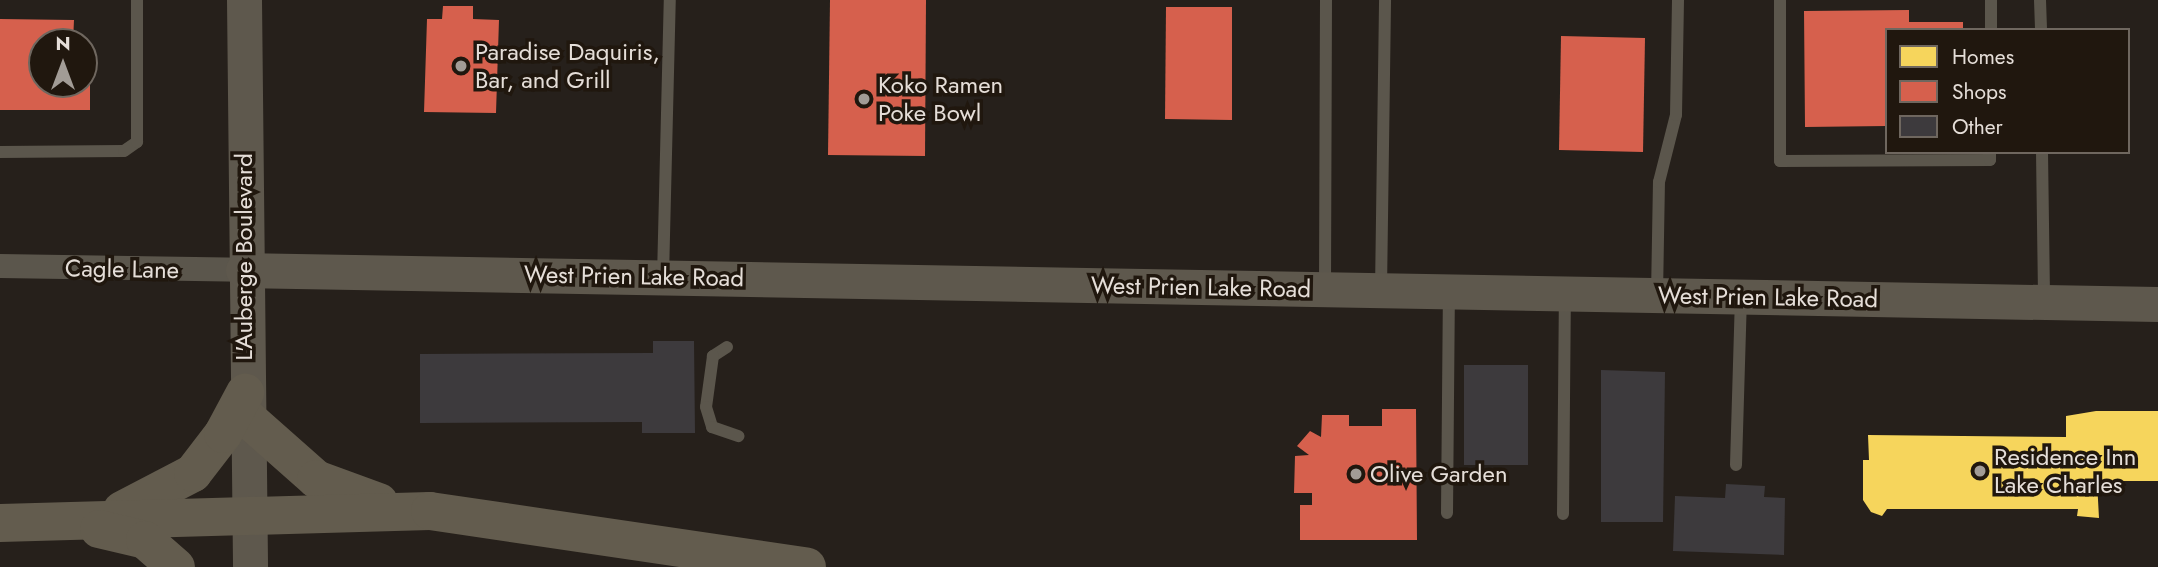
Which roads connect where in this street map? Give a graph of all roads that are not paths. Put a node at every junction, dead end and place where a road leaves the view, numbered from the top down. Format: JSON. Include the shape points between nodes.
{"nodes":[{"id":1,"x":137,"y":0,"type":"edge"},
{"id":2,"x":244,"y":0,"type":"edge"},
{"id":3,"x":670,"y":0,"type":"edge"},
{"id":4,"x":1326,"y":0,"type":"edge"},
{"id":5,"x":1385,"y":0,"type":"edge"},
{"id":6,"x":1678,"y":0,"type":"edge"},
{"id":7,"x":1780,"y":0,"type":"edge"},
{"id":8,"x":1991,"y":0,"type":"edge"},
{"id":9,"x":2040,"y":0,"type":"edge"},
{"id":10,"x":1991,"y":28,"type":"edge"},
{"id":11,"x":2041,"y":28,"type":"edge"},
{"id":12,"x":0,"y":152,"type":"edge"},
{"id":13,"x":1990,"y":154,"type":"edge"},
{"id":14,"x":2042,"y":154,"type":"edge"},
{"id":15,"x":0,"y":266,"type":"edge"},
{"id":16,"x":243,"y":270,"type":"junction"},
{"id":17,"x":663,"y":277,"type":"junction"},
{"id":18,"x":1325,"y":289,"type":"junction"},
{"id":19,"x":1381,"y":290,"type":"junction"},
{"id":20,"x":1449,"y":291,"type":"junction"},
{"id":21,"x":1565,"y":293,"type":"junction"},
{"id":22,"x":1657,"y":295,"type":"junction"},
{"id":23,"x":1741,"y":296,"type":"junction"},
{"id":24,"x":2044,"y":302,"type":"junction"},
{"id":25,"x":2158,"y":304,"type":"edge"},
{"id":26,"x":727,"y":347,"type":"dead end"},
{"id":27,"x":246,"y":405,"type":"junction"},
{"id":28,"x":738,"y":436,"type":"dead end"},
{"id":29,"x":1737,"y":465,"type":"dead end"},
{"id":30,"x":430,"y":511,"type":"junction"},
{"id":31,"x":248,"y":513,"type":"junction"},
{"id":32,"x":1447,"y":513,"type":"dead end"},
{"id":33,"x":1563,"y":514,"type":"dead end"},
{"id":34,"x":105,"y":517,"type":"junction"},
{"id":35,"x":50,"y":519,"type":"junction"},
{"id":36,"x":0,"y":523,"type":"edge"},
{"id":37,"x":177,"y":567,"type":"edge"},
{"id":38,"x":250,"y":567,"type":"edge"},
{"id":39,"x":807,"y":567,"type":"edge"}],
"edges":[{"from":1,"to":12,"type":"lane","via":[[138,142],[124,151]]},
{"from":2,"to":16,"type":"street","name":"L'Auberge Boulevard"},
{"from":3,"to":17,"type":"lane"},
{"from":4,"to":18,"type":"lane"},
{"from":5,"to":19,"type":"lane"},
{"from":6,"to":22,"type":"lane","via":[[1676,115],[1659,182]]},
{"from":7,"to":13,"type":"lane","via":[[1780,161],[1990,160]]},
{"from":8,"to":10,"type":"lane"},
{"from":9,"to":11,"type":"lane"},
{"from":14,"to":24,"type":"lane"},
{"from":15,"to":16,"type":"street","name":"Cagle Lane"},
{"from":16,"to":17,"type":"street","name":"West Prien Lake Road"},
{"from":16,"to":27,"type":"street","name":"L'Auberge Boulevard"},
{"from":17,"to":18,"type":"street","name":"West Prien Lake Road"},
{"from":18,"to":19,"type":"street","name":"West Prien Lake Road"},
{"from":19,"to":20,"type":"street","name":"West Prien Lake Road"},
{"from":20,"to":21,"type":"street","name":"West Prien Lake Road"},
{"from":20,"to":32,"type":"lane"},
{"from":21,"to":22,"type":"street","name":"West Prien Lake Road"},
{"from":21,"to":33,"type":"lane"},
{"from":22,"to":23,"type":"street","name":"West Prien Lake Road"},
{"from":23,"to":24,"type":"street","name":"West Prien Lake Road"},
{"from":23,"to":29,"type":"lane"},
{"from":24,"to":25,"type":"street","name":"West Prien Lake Road"},
{"from":26,"to":28,"type":"lane","via":[[713,356],[706,407],[712,427]]},
{"from":27,"to":30,"type":"highway","via":[[316,479],[370,501]]},
{"from":27,"to":31,"type":"street","name":"L'Auberge Boulevard"},
{"from":27,"to":34,"type":"highway","via":[[193,472],[151,499]]},
{"from":30,"to":31,"type":"highway"},
{"from":30,"to":39,"type":"highway"},
{"from":31,"to":34,"type":"highway"},
{"from":31,"to":38,"type":"street","name":"L'Auberge Boulevard"},
{"from":34,"to":35,"type":"highway"},
{"from":35,"to":36,"type":"highway"},
{"from":35,"to":37,"type":"highway","via":[[145,540]]}]}
